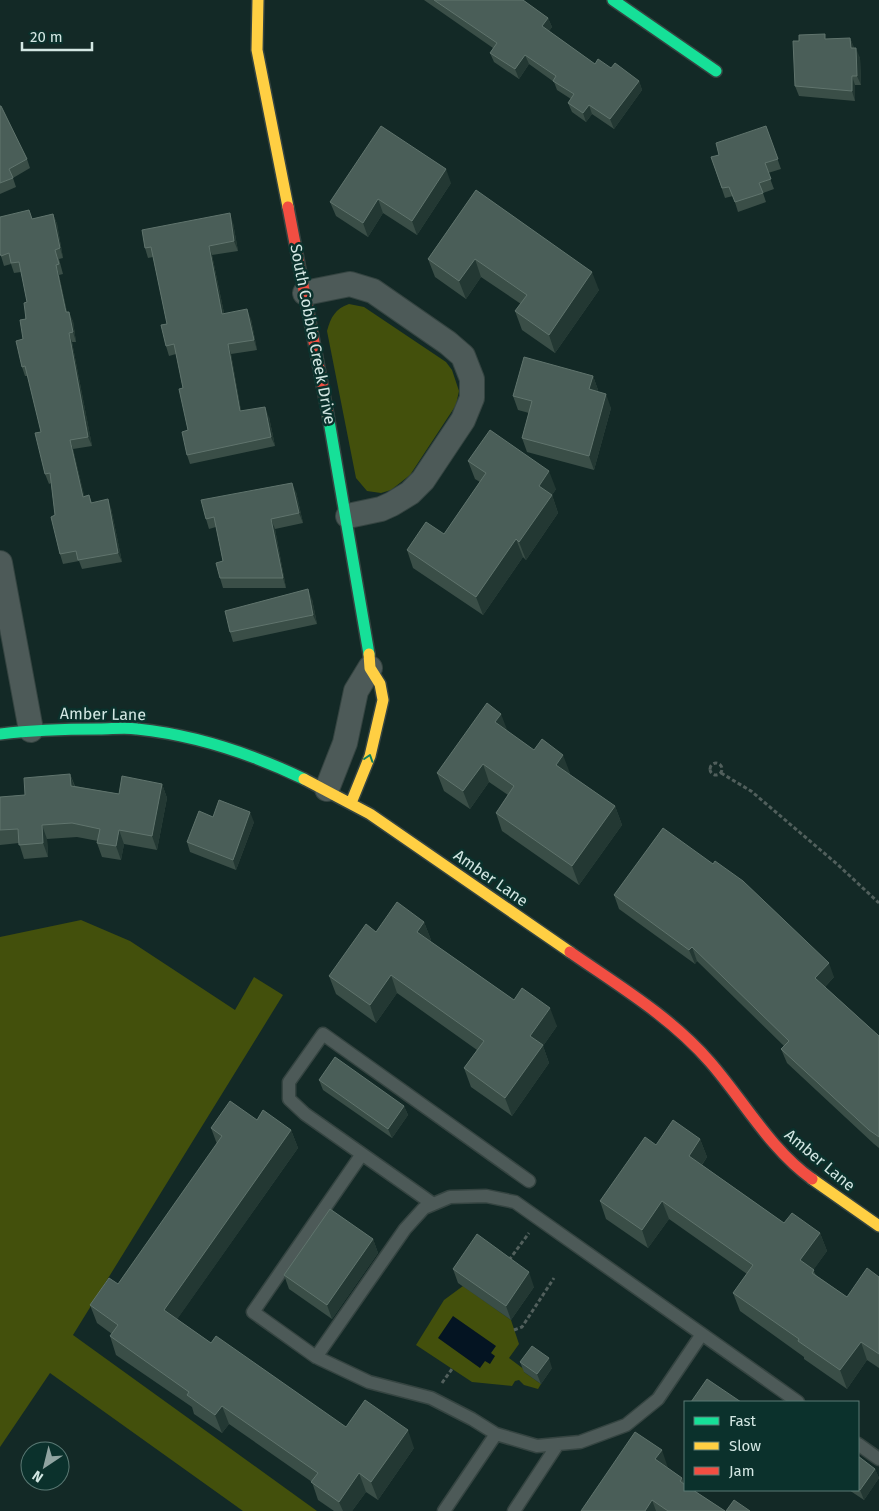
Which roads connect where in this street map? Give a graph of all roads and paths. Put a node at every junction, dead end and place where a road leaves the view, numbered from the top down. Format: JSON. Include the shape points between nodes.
{"nodes":[{"id":1,"x":258,"y":0,"type":"edge"},
{"id":2,"x":613,"y":0,"type":"edge"},
{"id":3,"x":716,"y":71,"type":"dead end"},
{"id":4,"x":306,"y":293,"type":"junction"},
{"id":5,"x":348,"y":516,"type":"junction"},
{"id":6,"x":0,"y":563,"type":"edge"},
{"id":7,"x":370,"y":668,"type":"junction"},
{"id":8,"x":31,"y":730,"type":"junction"},
{"id":9,"x":0,"y":734,"type":"edge"},
{"id":10,"x":721,"y":772,"type":"junction"},
{"id":11,"x":327,"y":790,"type":"junction"},
{"id":12,"x":351,"y":803,"type":"junction"},
{"id":13,"x":879,"y":903,"type":"edge"},
{"id":14,"x":362,"y":1154,"type":"junction"},
{"id":15,"x":529,"y":1181,"type":"dead end"},
{"id":16,"x":433,"y":1204,"type":"junction"},
{"id":17,"x":539,"y":1219,"type":"junction"},
{"id":18,"x":879,"y":1226,"type":"edge"},
{"id":19,"x":509,"y":1261,"type":"edge"},
{"id":20,"x":554,"y":1278,"type":"dead end"},
{"id":21,"x":514,"y":1330,"type":"dead end"},
{"id":22,"x":702,"y":1334,"type":"junction"},
{"id":23,"x":316,"y":1357,"type":"junction"},
{"id":24,"x":452,"y":1369,"type":"dead end"},
{"id":25,"x":439,"y":1388,"type":"dead end"},
{"id":26,"x":797,"y":1401,"type":"edge"},
{"id":27,"x":496,"y":1434,"type":"junction"},
{"id":28,"x":558,"y":1444,"type":"junction"},
{"id":29,"x":859,"y":1445,"type":"edge"},
{"id":30,"x":879,"y":1459,"type":"edge"},
{"id":31,"x":444,"y":1511,"type":"edge"},
{"id":32,"x":514,"y":1511,"type":"edge"}],
"edges":[{"from":1,"to":4,"type":"street","name":"South Cobble Creek Drive","via":[[260,71]]},
{"from":2,"to":3,"type":"street"},
{"from":4,"to":5,"type":"street","name":"South Cobble Creek Drive"},
{"from":4,"to":5,"type":"street","via":[[350,284],[373,291],[463,356],[472,379],[472,398],[463,420],[410,494],[381,509]]},
{"from":5,"to":7,"type":"street","name":"South Cobble Creek Drive"},
{"from":6,"to":8,"type":"street"},
{"from":7,"to":11,"type":"street","via":[[356,691],[344,743]]},
{"from":12,"to":7,"type":"street","name":"South Cobble Creek Drive","one_way":true,"via":[[370,756],[383,700],[380,684]]},
{"from":8,"to":9,"type":"street","name":"Amber Lane"},
{"from":8,"to":11,"type":"street","name":"Amber Lane","via":[[139,728],[240,752]]},
{"from":10,"to":10,"type":"path","via":[[720,765],[711,765],[712,774],[716,776]]},
{"from":10,"to":13,"type":"path","via":[[751,791]]},
{"from":11,"to":12,"type":"street","name":"Amber Lane"},
{"from":12,"to":18,"type":"street","name":"Amber Lane","via":[[651,1008],[710,1062],[775,1144],[807,1175]]},
{"from":14,"to":15,"type":"lane","via":[[305,1114],[290,1099],[289,1082],[323,1034]]},
{"from":14,"to":16,"type":"lane"},
{"from":14,"to":23,"type":"lane","via":[[252,1312]]},
{"from":16,"to":17,"type":"lane","via":[[450,1197],[486,1196],[514,1202]]},
{"from":16,"to":23,"type":"lane","via":[[424,1208],[405,1229]]},
{"from":17,"to":19,"type":"path"},
{"from":17,"to":22,"type":"lane"},
{"from":20,"to":21,"type":"path","via":[[522,1327]]},
{"from":22,"to":26,"type":"lane"},
{"from":22,"to":28,"type":"lane","via":[[658,1399],[626,1426],[580,1442]]},
{"from":23,"to":27,"type":"lane","via":[[368,1382],[432,1398]]},
{"from":24,"to":25,"type":"path"},
{"from":27,"to":28,"type":"lane","via":[[537,1446]]},
{"from":27,"to":31,"type":"lane"},
{"from":28,"to":32,"type":"lane"},
{"from":29,"to":30,"type":"lane"}]}
